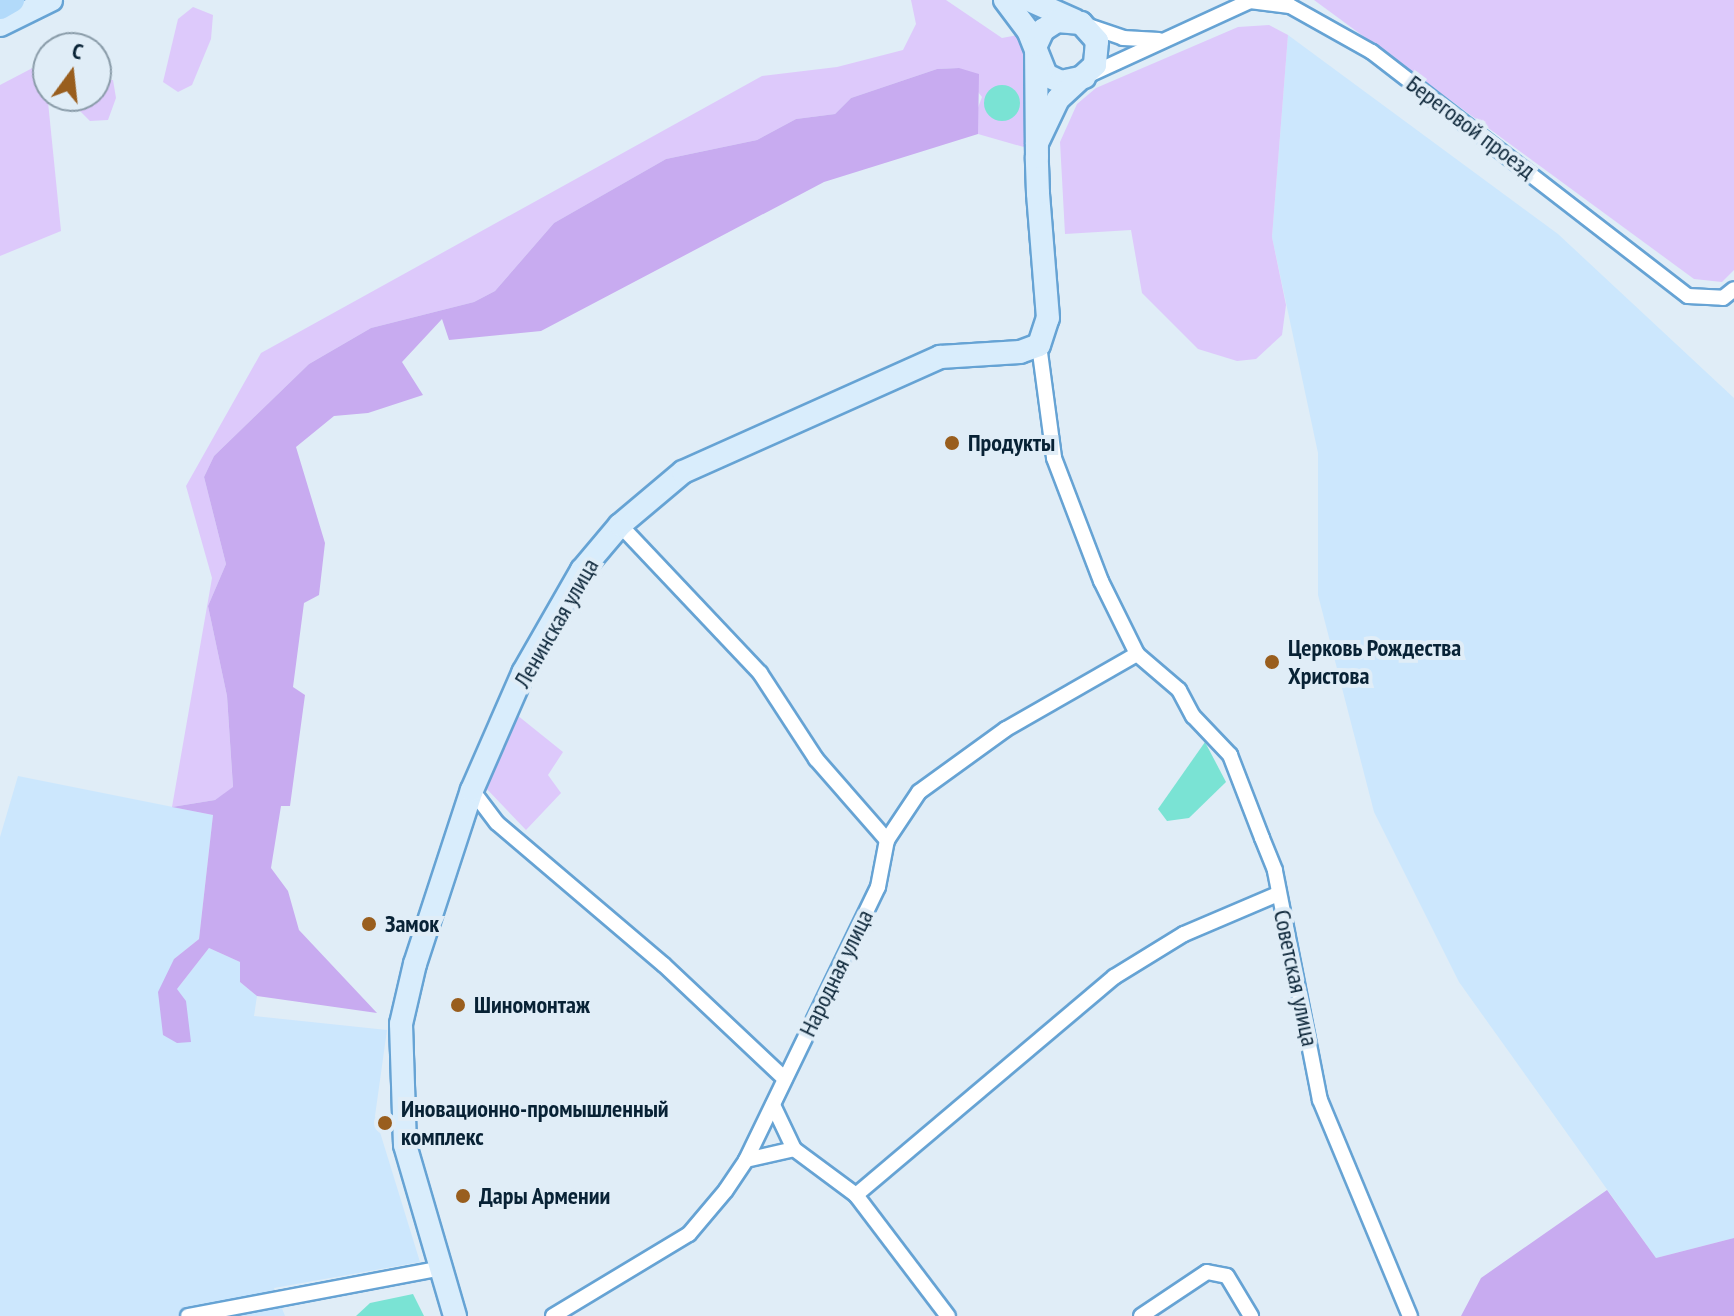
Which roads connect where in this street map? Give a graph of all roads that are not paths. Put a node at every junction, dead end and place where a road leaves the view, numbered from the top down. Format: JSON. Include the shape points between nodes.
{"nodes":[{"id":1,"x":12,"y":0,"type":"edge"},
{"id":2,"x":51,"y":0,"type":"edge"},
{"id":3,"x":1005,"y":0,"type":"edge"},
{"id":4,"x":1030,"y":0,"type":"edge"},
{"id":5,"x":0,"y":7,"type":"edge"},
{"id":6,"x":1081,"y":23,"type":"junction"},
{"id":7,"x":0,"y":25,"type":"edge"},
{"id":8,"x":1171,"y":38,"type":"junction"},
{"id":9,"x":1035,"y":53,"type":"junction"},
{"id":10,"x":1085,"y":77,"type":"junction"},
{"id":11,"x":1037,"y":143,"type":"junction"},
{"id":12,"x":1734,"y":289,"type":"edge"},
{"id":13,"x":1039,"y":345,"type":"junction"},
{"id":14,"x":620,"y":525,"type":"junction"},
{"id":15,"x":1142,"y":659,"type":"junction"},
{"id":16,"x":472,"y":790,"type":"junction"},
{"id":17,"x":887,"y":840,"type":"junction"},
{"id":18,"x":1278,"y":894,"type":"junction"},
{"id":19,"x":785,"y":1079,"type":"junction"},
{"id":20,"x":773,"y":1105,"type":"junction"},
{"id":21,"x":794,"y":1149,"type":"junction"},
{"id":22,"x":746,"y":1160,"type":"junction"},
{"id":23,"x":856,"y":1195,"type":"junction"},
{"id":24,"x":443,"y":1268,"type":"junction"},
{"id":25,"x":188,"y":1316,"type":"edge"},
{"id":26,"x":455,"y":1316,"type":"edge"},
{"id":27,"x":553,"y":1316,"type":"edge"},
{"id":28,"x":948,"y":1316,"type":"edge"},
{"id":29,"x":1141,"y":1316,"type":"edge"},
{"id":30,"x":1251,"y":1316,"type":"edge"},
{"id":31,"x":1410,"y":1316,"type":"edge"}],
"edges":[{"from":1,"to":5,"type":"main road"},
{"from":2,"to":7,"type":"street"},
{"from":3,"to":9,"type":"street","via":[[1028,30]]},
{"from":4,"to":6,"type":"street"},
{"from":6,"to":8,"type":"street","via":[[1140,42]]},
{"from":6,"to":9,"type":"street","via":[[1049,25]]},
{"from":6,"to":10,"type":"street","via":[[1093,34],[1098,49]]},
{"from":8,"to":10,"type":"street","name":"Береговой проезд"},
{"from":8,"to":12,"type":"street","name":"Береговой проезд","via":[[1250,1],[1290,6],[1372,52],[1688,296],[1723,298]]},
{"from":9,"to":10,"type":"street","via":[[1053,80]]},
{"from":9,"to":11,"type":"street"},
{"from":10,"to":11,"type":"street","via":[[1058,99]]},
{"from":11,"to":13,"type":"street","via":[[1048,318]]},
{"from":13,"to":14,"type":"street","name":"Ленинская улица","via":[[1020,352],[940,357],[830,403],[683,472]]},
{"from":13,"to":15,"type":"street","via":[[1054,458],[1077,526]]},
{"from":14,"to":16,"type":"street","name":"Ленинская улица","via":[[582,570],[523,673]]},
{"from":14,"to":17,"type":"street","via":[[760,673],[816,759]]},
{"from":15,"to":17,"type":"street","name":"Народная улица","via":[[1006,729],[919,792]]},
{"from":15,"to":18,"type":"street","name":"Советская улица","via":[[1179,690],[1193,716],[1230,755],[1275,871]]},
{"from":16,"to":19,"type":"street","via":[[497,823],[664,965]]},
{"from":16,"to":24,"type":"street","name":"Ленинская улица","via":[[415,964],[401,1024],[405,1145]]},
{"from":17,"to":19,"type":"street","name":"Народная улица","via":[[878,887]]},
{"from":18,"to":23,"type":"street","via":[[1184,934],[1114,977]]},
{"from":18,"to":31,"type":"street","name":"Советская улица","via":[[1320,1100]]},
{"from":19,"to":20,"type":"street","name":"Народная улица"},
{"from":20,"to":21,"type":"street"},
{"from":20,"to":22,"type":"street","name":"Народная улица"},
{"from":21,"to":22,"type":"street"},
{"from":21,"to":23,"type":"street"},
{"from":22,"to":27,"type":"street","name":"Народная улица","via":[[707,1218],[689,1234]]},
{"from":23,"to":28,"type":"street"},
{"from":24,"to":25,"type":"street"},
{"from":24,"to":26,"type":"street","name":"Ленинская улица"},
{"from":29,"to":30,"type":"street","via":[[1207,1272],[1227,1276]]}]}
